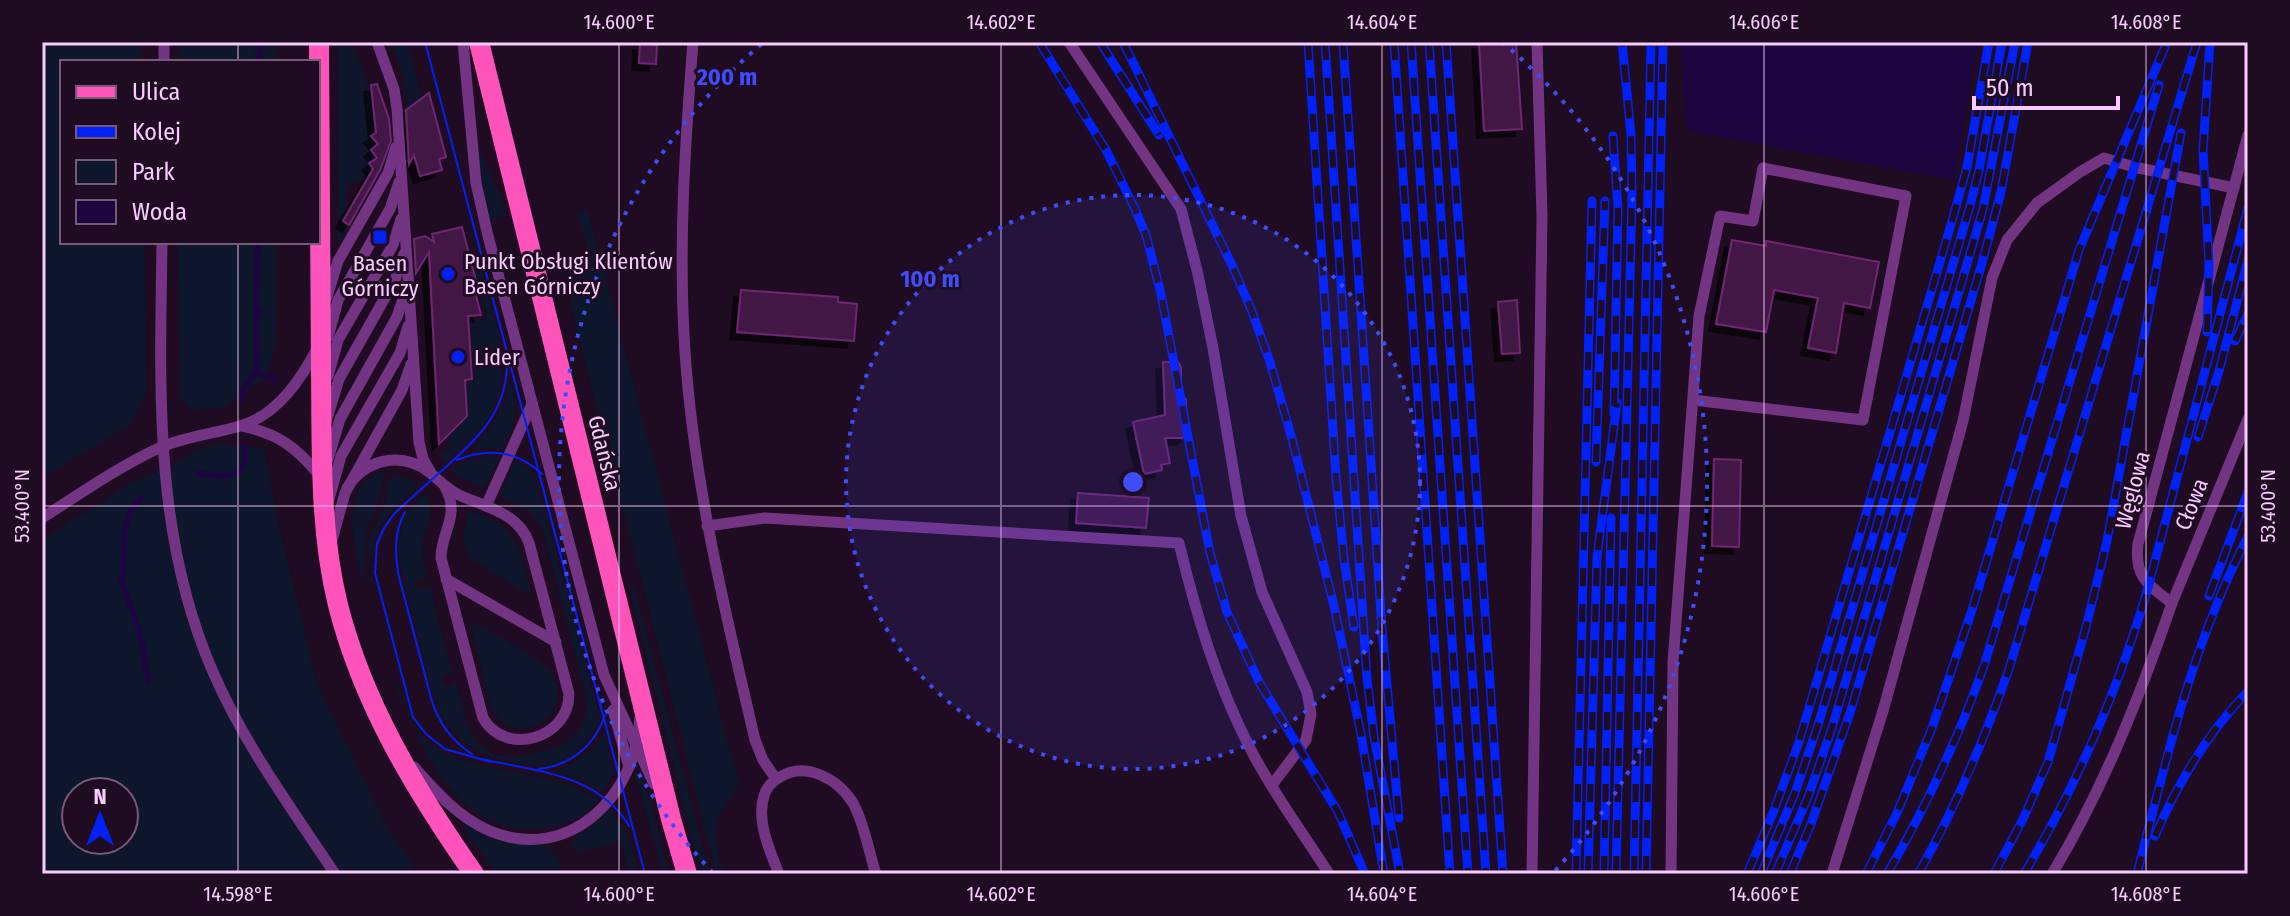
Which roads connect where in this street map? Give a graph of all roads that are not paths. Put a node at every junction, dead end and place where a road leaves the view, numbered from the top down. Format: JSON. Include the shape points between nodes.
{"nodes":[{"id":1,"x":377,"y":42,"type":"edge"},
{"id":2,"x":463,"y":42,"type":"edge"},
{"id":3,"x":479,"y":42,"type":"edge"},
{"id":4,"x":693,"y":42,"type":"edge"},
{"id":5,"x":1069,"y":42,"type":"edge"},
{"id":6,"x":1537,"y":42,"type":"edge"},
{"id":7,"x":398,"y":126,"type":"junction"},
{"id":8,"x":2248,"y":135,"type":"edge"},
{"id":9,"x":401,"y":162,"type":"junction"},
{"id":10,"x":2243,"y":172,"type":"edge"},
{"id":11,"x":2234,"y":188,"type":"junction"},
{"id":12,"x":320,"y":192,"type":"edge"},
{"id":13,"x":403,"y":198,"type":"junction"},
{"id":14,"x":405,"y":234,"type":"junction"},
{"id":15,"x":162,"y":244,"type":"edge"},
{"id":16,"x":408,"y":270,"type":"junction"},
{"id":17,"x":410,"y":306,"type":"junction"},
{"id":18,"x":321,"y":341,"type":"junction"},
{"id":19,"x":413,"y":343,"type":"junction"},
{"id":20,"x":1693,"y":400,"type":"junction"},
{"id":21,"x":322,"y":401,"type":"junction"},
{"id":22,"x":533,"y":403,"type":"junction"},
{"id":23,"x":2248,"y":419,"type":"edge"},
{"id":24,"x":242,"y":425,"type":"junction"},
{"id":25,"x":322,"y":440,"type":"junction"},
{"id":26,"x":163,"y":446,"type":"junction"},
{"id":27,"x":435,"y":477,"type":"junction"},
{"id":28,"x":323,"y":479,"type":"junction"},
{"id":29,"x":445,"y":487,"type":"junction"},
{"id":30,"x":347,"y":488,"type":"junction"},
{"id":31,"x":486,"y":506,"type":"junction"},
{"id":32,"x":324,"y":516,"type":"junction"},
{"id":33,"x":42,"y":518,"type":"edge"},
{"id":34,"x":707,"y":526,"type":"junction"},
{"id":35,"x":328,"y":553,"type":"junction"},
{"id":36,"x":446,"y":579,"type":"junction"},
{"id":37,"x":2172,"y":603,"type":"junction"},
{"id":38,"x":556,"y":642,"type":"junction"},
{"id":39,"x":635,"y":674,"type":"junction"},
{"id":40,"x":604,"y":675,"type":"junction"},
{"id":41,"x":381,"y":721,"type":"junction"},
{"id":42,"x":636,"y":746,"type":"junction"},
{"id":43,"x":629,"y":767,"type":"junction"},
{"id":44,"x":776,"y":779,"type":"junction"},
{"id":45,"x":1272,"y":785,"type":"junction"},
{"id":46,"x":680,"y":852,"type":"junction"},
{"id":47,"x":335,"y":874,"type":"edge"},
{"id":48,"x":474,"y":874,"type":"edge"},
{"id":49,"x":687,"y":874,"type":"edge"},
{"id":50,"x":779,"y":874,"type":"edge"},
{"id":51,"x":876,"y":874,"type":"edge"},
{"id":52,"x":1329,"y":874,"type":"edge"},
{"id":53,"x":1532,"y":874,"type":"edge"},
{"id":54,"x":1671,"y":874,"type":"edge"},
{"id":55,"x":1832,"y":874,"type":"edge"},
{"id":56,"x":2052,"y":874,"type":"edge"}],
"edges":[{"from":1,"to":7,"type":"lane","via":[[394,89]]},
{"from":2,"to":22,"type":"lane","via":[[477,191]]},
{"from":3,"to":39,"type":"main road","name":"Gdańska"},
{"from":4,"to":34,"type":"lane","via":[[682,251],[685,352]]},
{"from":5,"to":45,"type":"lane","via":[[1181,209],[1213,348],[1241,516],[1262,592],[1307,692],[1311,714],[1306,740]]},
{"from":6,"to":53,"type":"lane","via":[[1542,216]]},
{"from":7,"to":9,"type":"lane"},
{"from":7,"to":18,"type":"lane","via":[[389,169],[338,261]]},
{"from":8,"to":10,"type":"lane","name":"Węglowa"},
{"from":9,"to":13,"type":"lane"},
{"from":9,"to":18,"type":"lane","via":[[393,202]]},
{"from":10,"to":11,"type":"lane","name":"Węglowa"},
{"from":11,"to":37,"type":"lane","name":"Węglowa","via":[[2138,544],[2139,572]]},
{"from":11,"to":55,"type":"lane","via":[[2104,158],[2037,203],[2007,240],[1992,278],[1963,421],[1883,711]]},
{"from":12,"to":18,"type":"main road"},
{"from":13,"to":14,"type":"lane"},
{"from":13,"to":21,"type":"lane","via":[[394,241],[338,340]]},
{"from":14,"to":16,"type":"lane"},
{"from":14,"to":25,"type":"lane","via":[[398,273],[339,379]]},
{"from":15,"to":26,"type":"lane"},
{"from":16,"to":17,"type":"lane"},
{"from":16,"to":28,"type":"lane","via":[[400,310],[342,414]]},
{"from":17,"to":19,"type":"lane"},
{"from":17,"to":32,"type":"lane","via":[[402,349],[341,456]]},
{"from":18,"to":21,"type":"main road"},
{"from":18,"to":24,"type":"lane","via":[[283,399]]},
{"from":19,"to":27,"type":"lane","via":[[420,446]]},
{"from":19,"to":30,"type":"lane","via":[[402,390]]},
{"from":20,"to":20,"type":"lane","via":[[1863,420],[1906,196],[1763,168],[1753,221],[1720,216],[1699,316]]},
{"from":20,"to":54,"type":"lane","via":[[1673,662]]},
{"from":21,"to":25,"type":"main road"},
{"from":22,"to":31,"type":"lane"},
{"from":22,"to":40,"type":"lane"},
{"from":23,"to":37,"type":"lane","name":"Cłowa"},
{"from":24,"to":26,"type":"lane"},
{"from":24,"to":28,"type":"lane","via":[[291,445]]},
{"from":25,"to":28,"type":"main road"},
{"from":26,"to":33,"type":"lane"},
{"from":26,"to":47,"type":"lane","via":[[183,587],[213,672],[241,728]]},
{"from":27,"to":29,"type":"lane"},
{"from":27,"to":30,"type":"lane","via":[[413,463],[386,460],[362,470]]},
{"from":28,"to":32,"type":"main road"},
{"from":29,"to":31,"type":"lane"},
{"from":29,"to":36,"type":"lane","via":[[452,513],[441,553]]},
{"from":30,"to":35,"type":"lane"},
{"from":31,"to":38,"type":"lane","via":[[517,522],[526,533]]},
{"from":32,"to":35,"type":"main road"},
{"from":34,"to":44,"type":"lane","via":[[755,740]]},
{"from":34,"to":45,"type":"lane","via":[[765,518],[1179,543],[1211,657],[1252,753]]},
{"from":35,"to":41,"type":"main road","via":[[348,638]]},
{"from":36,"to":38,"type":"lane"},
{"from":36,"to":38,"type":"lane","via":[[482,715],[499,735],[528,738],[552,730],[564,717],[569,694]]},
{"from":37,"to":56,"type":"lane","via":[[2106,773]]},
{"from":39,"to":42,"type":"lane","via":[[640,716]]},
{"from":39,"to":46,"type":"main road","name":"Gdańska"},
{"from":40,"to":42,"type":"lane"},
{"from":40,"to":43,"type":"lane"},
{"from":41,"to":43,"type":"lane","via":[[406,758],[448,802],[489,831],[510,837],[550,837],[587,823],[612,798]]},
{"from":41,"to":48,"type":"main road","via":[[432,813]]},
{"from":42,"to":43,"type":"lane"},
{"from":42,"to":46,"type":"lane"},
{"from":44,"to":50,"type":"lane","via":[[762,807]]},
{"from":44,"to":51,"type":"lane","via":[[801,770],[831,780],[860,816]]},
{"from":45,"to":52,"type":"lane"},
{"from":46,"to":49,"type":"main road","name":"Gdańska"}]}
